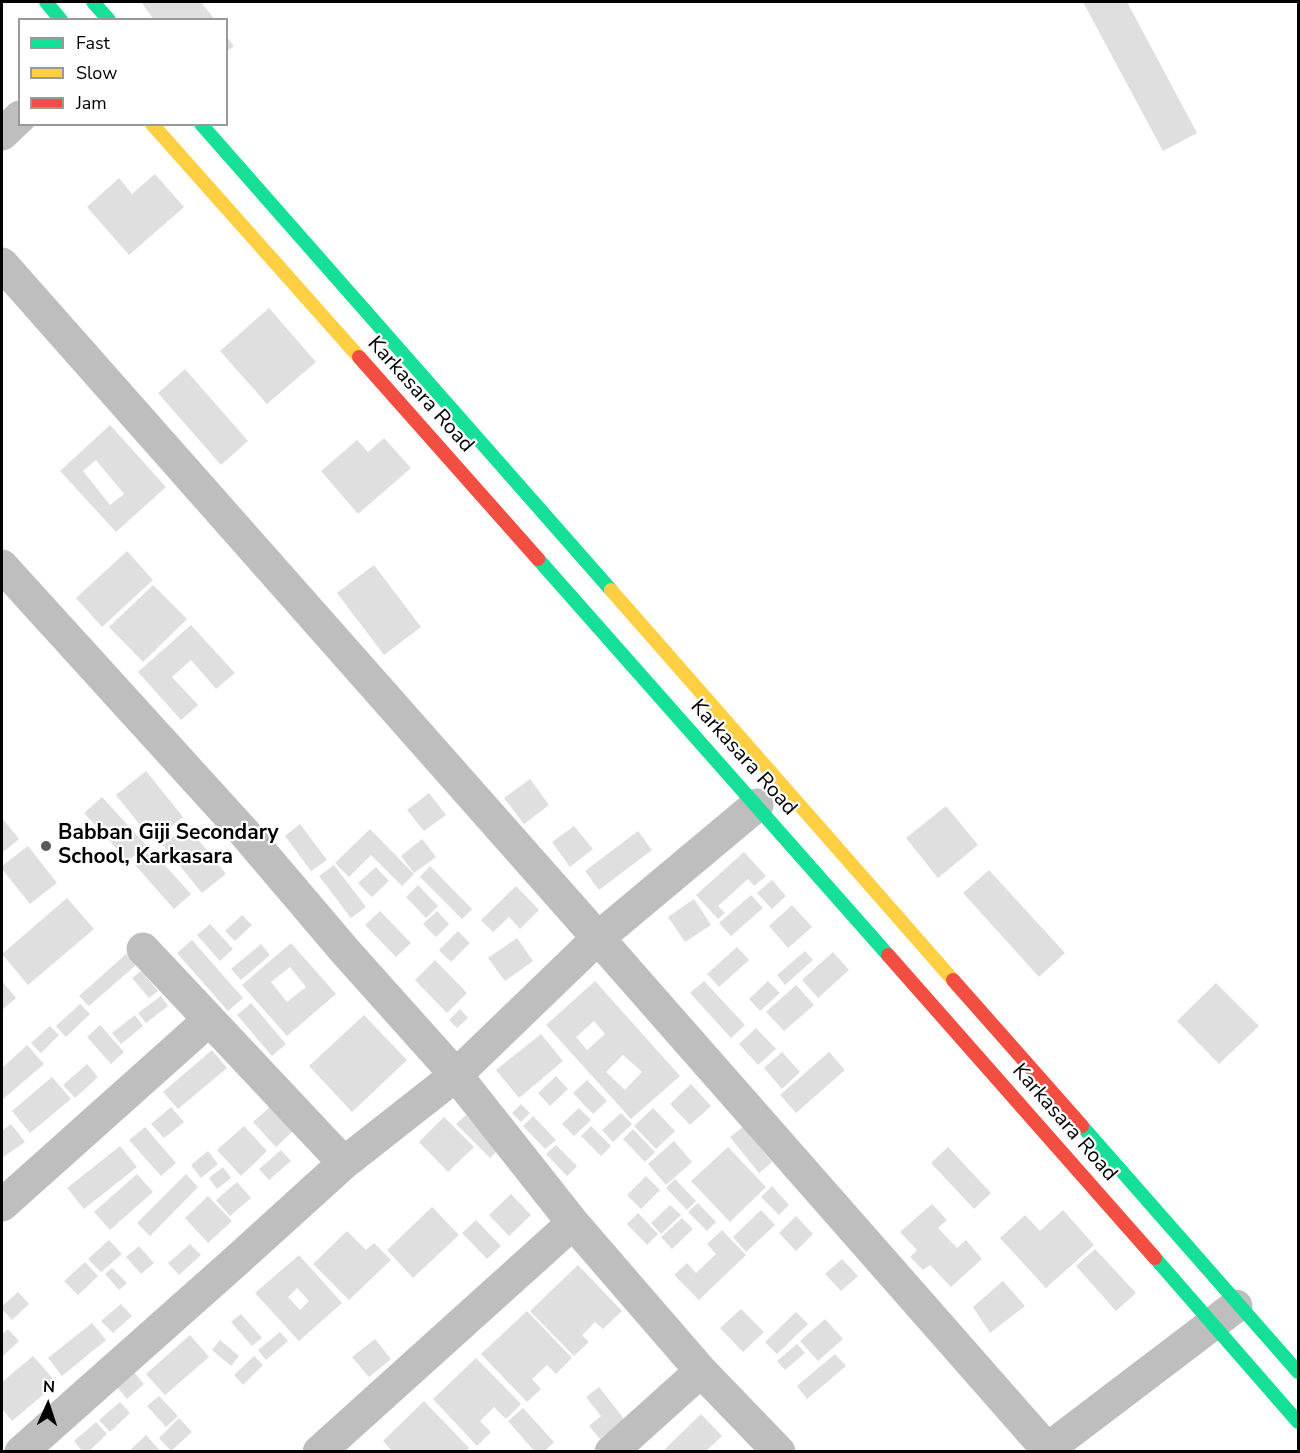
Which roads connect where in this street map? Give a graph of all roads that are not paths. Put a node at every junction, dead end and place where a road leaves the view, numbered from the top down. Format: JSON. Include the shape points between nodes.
{"nodes":[{"id":1,"x":46,"y":2,"type":"edge"},
{"id":2,"x":93,"y":2,"type":"edge"},
{"id":3,"x":59,"y":18,"type":"edge"},
{"id":4,"x":107,"y":18,"type":"edge"},
{"id":5,"x":18,"y":119,"type":"edge"},
{"id":6,"x":154,"y":126,"type":"edge"},
{"id":7,"x":203,"y":126,"type":"edge"},
{"id":8,"x":2,"y":134,"type":"edge"},
{"id":9,"x":2,"y":264,"type":"edge"},
{"id":10,"x":2,"y":566,"type":"edge"},
{"id":11,"x":757,"y":805,"type":"junction"},
{"id":12,"x":598,"y":938,"type":"junction"},
{"id":13,"x":143,"y":950,"type":"dead end"},
{"id":14,"x":209,"y":1020,"type":"junction"},
{"id":15,"x":456,"y":1074,"type":"junction"},
{"id":16,"x":344,"y":1163,"type":"junction"},
{"id":17,"x":2,"y":1205,"type":"edge"},
{"id":18,"x":573,"y":1223,"type":"junction"},
{"id":19,"x":1239,"y":1304,"type":"junction"},
{"id":20,"x":1214,"y":1324,"type":"junction"},
{"id":21,"x":701,"y":1371,"type":"junction"},
{"id":22,"x":1299,"y":1372,"type":"edge"},
{"id":23,"x":1299,"y":1422,"type":"edge"},
{"id":24,"x":1045,"y":1450,"type":"edge"},
{"id":25,"x":21,"y":1452,"type":"edge"},
{"id":26,"x":319,"y":1452,"type":"edge"},
{"id":27,"x":611,"y":1452,"type":"edge"},
{"id":28,"x":779,"y":1452,"type":"edge"}],
"edges":[{"from":1,"to":3,"type":"main road"},
{"from":2,"to":4,"type":"main road"},
{"from":5,"to":8,"type":"street"},
{"from":6,"to":11,"type":"main road","name":"Karkasara Road"},
{"from":7,"to":19,"type":"main road","name":"Karkasara Road"},
{"from":9,"to":12,"type":"street"},
{"from":10,"to":15,"type":"street","via":[[243,831]]},
{"from":11,"to":12,"type":"street"},
{"from":11,"to":20,"type":"main road","name":"Karkasara Road"},
{"from":12,"to":15,"type":"street"},
{"from":12,"to":24,"type":"street"},
{"from":13,"to":14,"type":"street"},
{"from":14,"to":16,"type":"street"},
{"from":14,"to":17,"type":"street"},
{"from":15,"to":16,"type":"street"},
{"from":15,"to":18,"type":"street"},
{"from":16,"to":25,"type":"street"},
{"from":18,"to":21,"type":"street"},
{"from":18,"to":26,"type":"street"},
{"from":19,"to":20,"type":"street"},
{"from":19,"to":22,"type":"main road","name":"Karkasara Road"},
{"from":20,"to":23,"type":"main road","name":"Karkasara Road"},
{"from":20,"to":24,"type":"street"},
{"from":21,"to":27,"type":"street"},
{"from":21,"to":28,"type":"street"}]}
